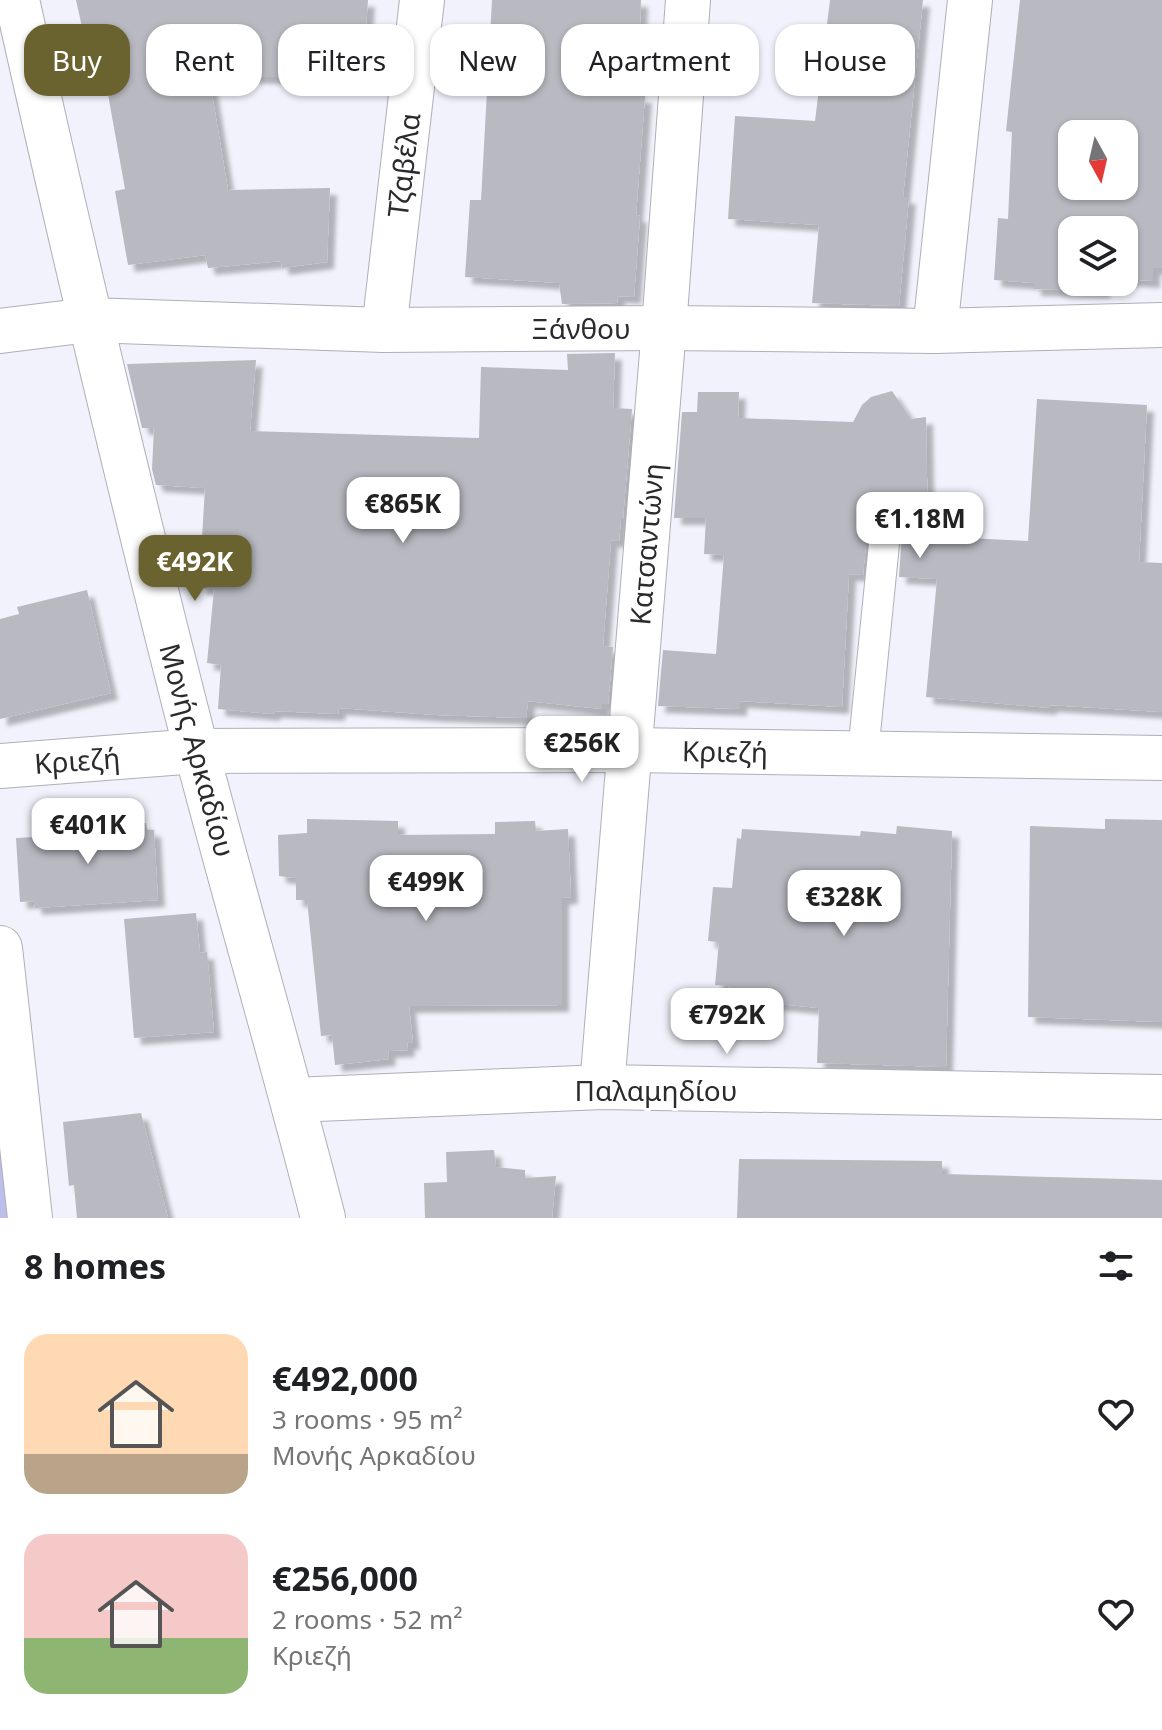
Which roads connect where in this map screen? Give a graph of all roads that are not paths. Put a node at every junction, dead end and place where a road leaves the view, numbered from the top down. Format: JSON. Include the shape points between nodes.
{"nodes":[{"id":1,"x":17,"y":0,"type":"edge"},
{"id":2,"x":422,"y":0,"type":"edge"},
{"id":3,"x":688,"y":0,"type":"edge"},
{"id":4,"x":970,"y":0,"type":"edge"},
{"id":5,"x":89,"y":320,"type":"junction"},
{"id":6,"x":1162,"y":325,"type":"edge"},
{"id":7,"x":664,"y":328,"type":"junction"},
{"id":8,"x":384,"y":330,"type":"junction"},
{"id":9,"x":0,"y":331,"type":"edge"},
{"id":10,"x":935,"y":331,"type":"junction"},
{"id":11,"x":886,"y":524,"type":"dead end"},
{"id":12,"x":629,"y":750,"type":"junction"},
{"id":13,"x":197,"y":751,"type":"junction"},
{"id":14,"x":863,"y":753,"type":"junction"},
{"id":15,"x":1162,"y":758,"type":"edge"},
{"id":16,"x":0,"y":766,"type":"edge"},
{"id":17,"x":0,"y":948,"type":"edge"},
{"id":18,"x":602,"y":1087,"type":"junction"},
{"id":19,"x":1162,"y":1097,"type":"edge"},
{"id":20,"x":293,"y":1100,"type":"junction"},
{"id":21,"x":30,"y":1218,"type":"edge"},
{"id":22,"x":323,"y":1218,"type":"edge"}],
"edges":[{"from":1,"to":5,"type":"street","name":"Μονής Αρκαδίου"},
{"from":2,"to":8,"type":"street","name":"Τζαβέλα"},
{"from":3,"to":7,"type":"street","name":"Κατσαντώνη"},
{"from":4,"to":10,"type":"street"},
{"from":5,"to":8,"type":"street","name":"Ξάνθου"},
{"from":5,"to":9,"type":"street","name":"Ξάνθου"},
{"from":5,"to":13,"type":"street","name":"Μονής Αρκαδίου"},
{"from":6,"to":10,"type":"street","name":"Ξάνθου"},
{"from":7,"to":8,"type":"street","name":"Ξάνθου"},
{"from":7,"to":10,"type":"street","name":"Ξάνθου"},
{"from":7,"to":12,"type":"street","name":"Κατσαντώνη"},
{"from":11,"to":14,"type":"lane"},
{"from":12,"to":13,"type":"street","name":"Κριεζή"},
{"from":12,"to":14,"type":"street","name":"Κριεζή"},
{"from":12,"to":18,"type":"street","name":"Κατσαντώνη"},
{"from":13,"to":16,"type":"street","name":"Κριεζή"},
{"from":13,"to":20,"type":"street","name":"Μονής Αρκαδίου"},
{"from":14,"to":15,"type":"street","name":"Κριεζή"},
{"from":17,"to":21,"type":"street"},
{"from":18,"to":19,"type":"street","name":"Παλαμηδίου"},
{"from":18,"to":20,"type":"street","name":"Παλαμηδίου"},
{"from":20,"to":22,"type":"street","name":"Μονής Αρκαδίου"}]}
